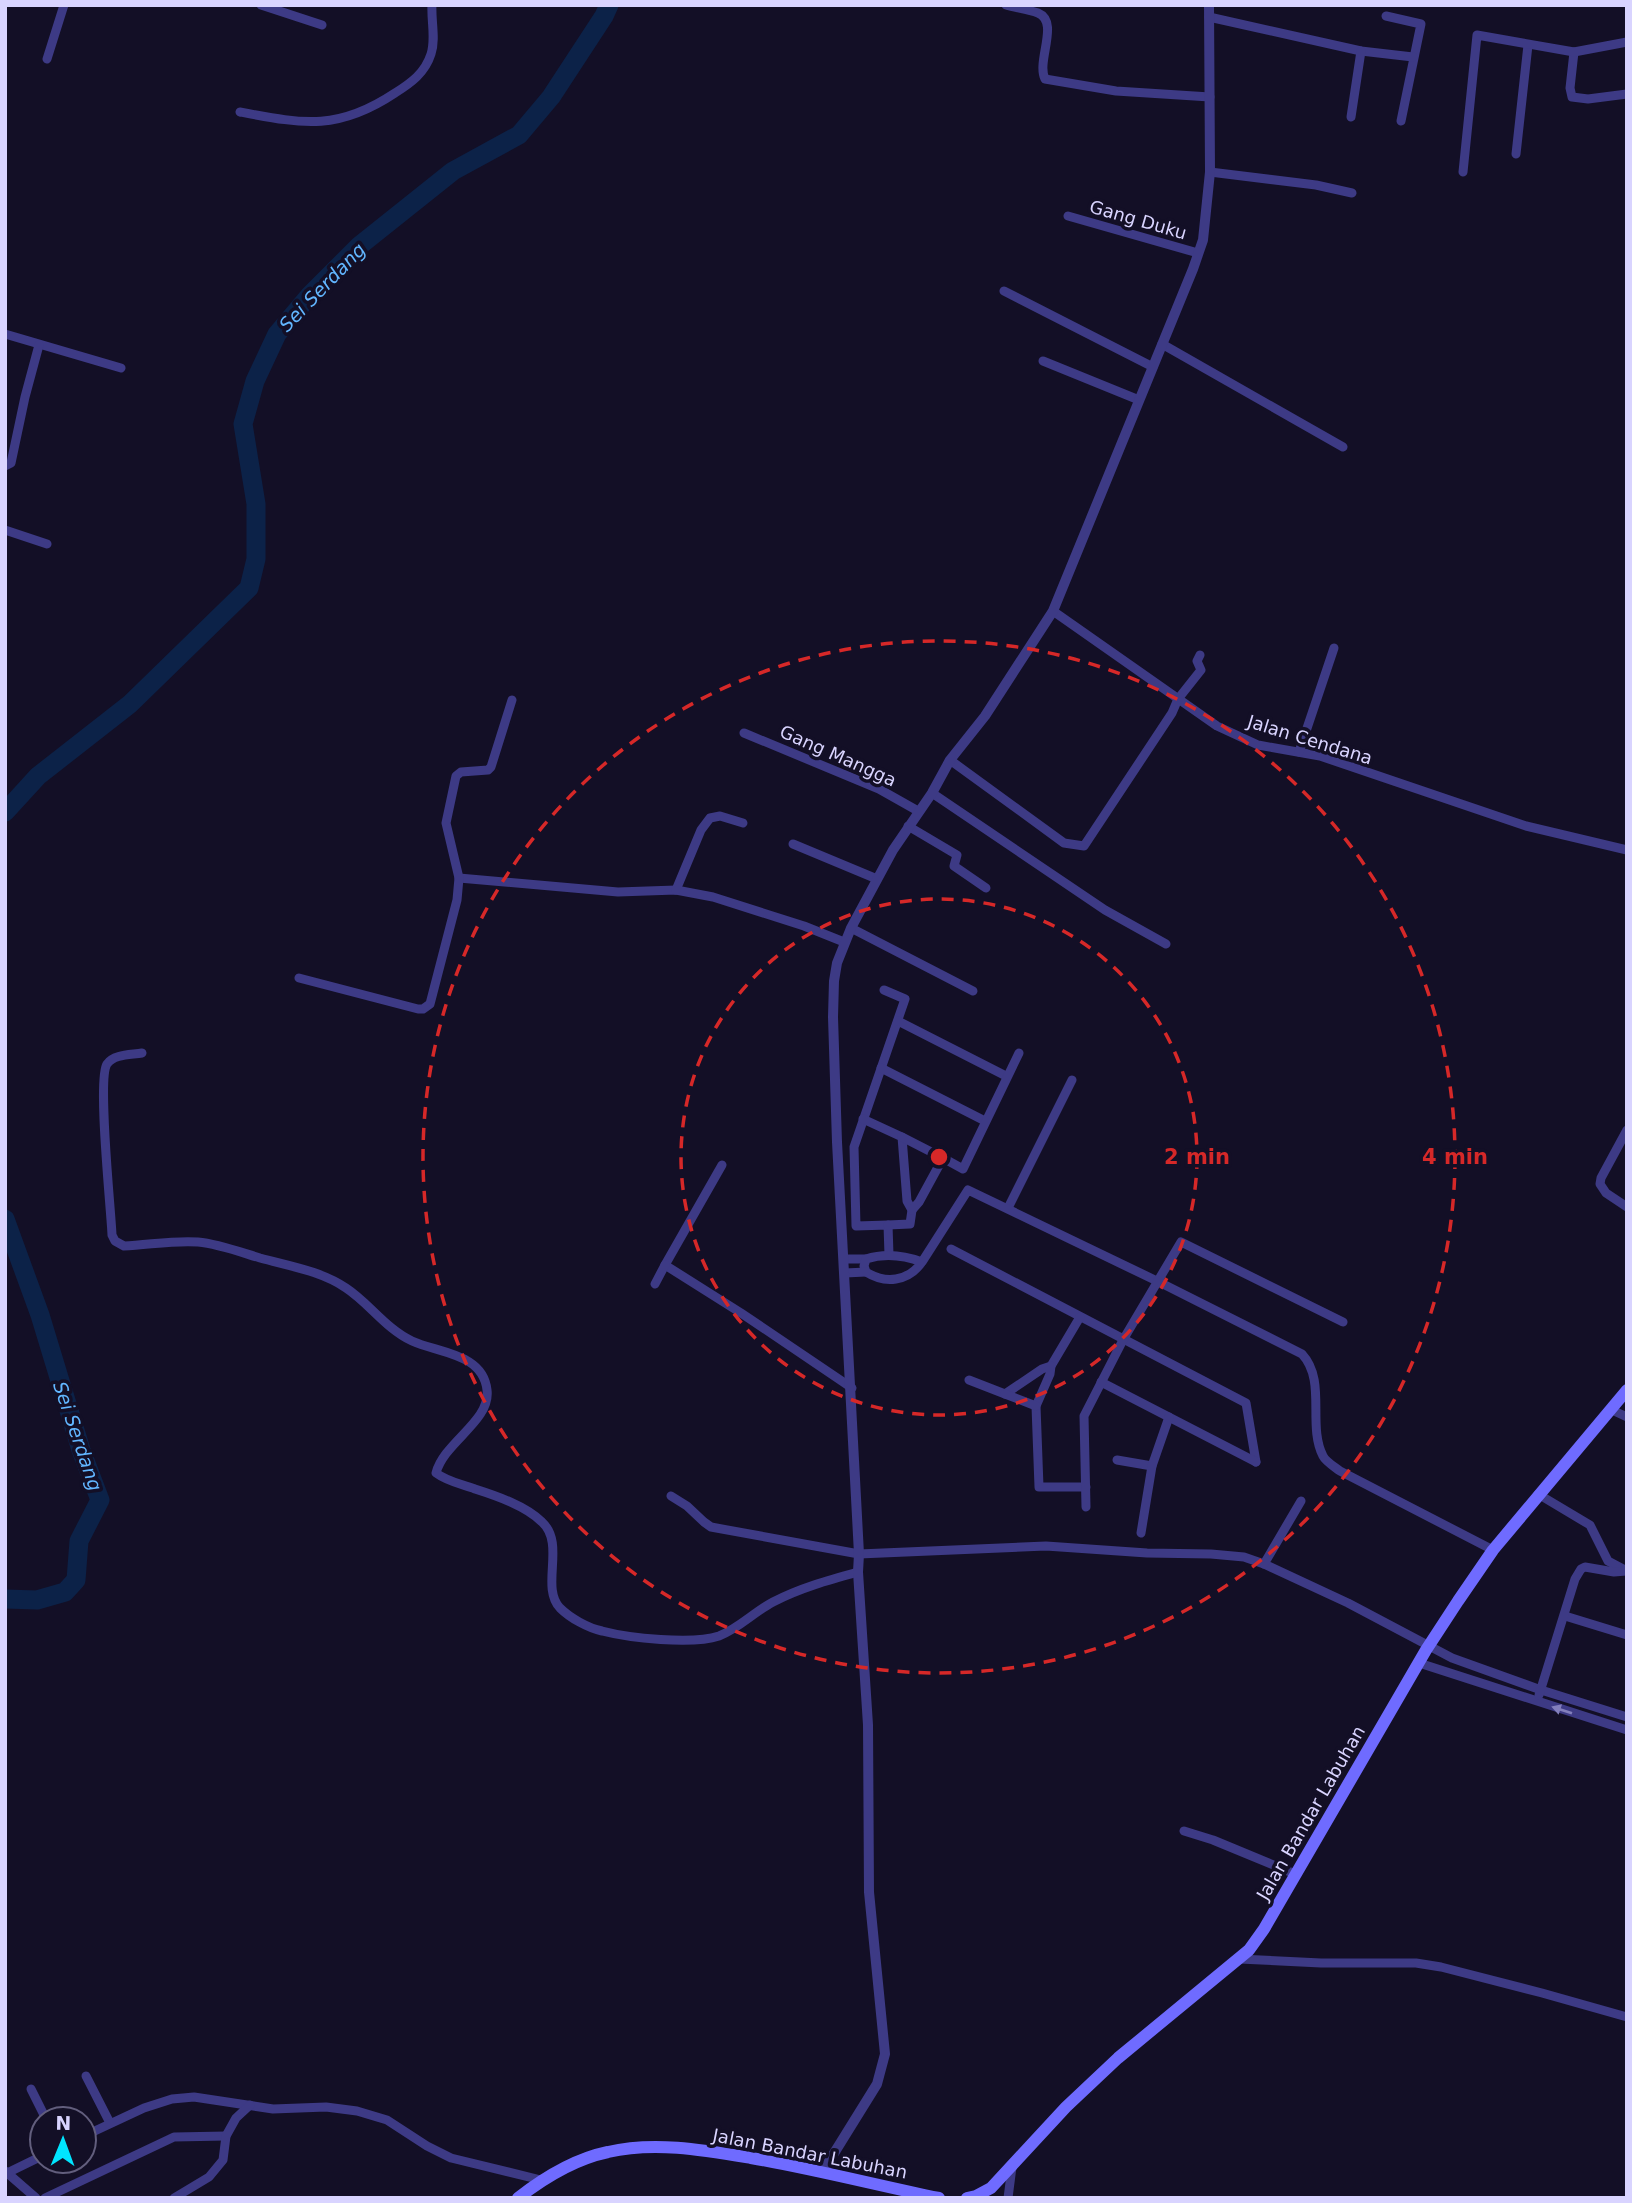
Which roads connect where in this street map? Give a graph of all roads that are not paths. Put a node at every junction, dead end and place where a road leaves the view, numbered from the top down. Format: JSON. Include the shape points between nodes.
{"nodes":[{"id":1,"x":64,"y":5,"type":"edge"},
{"id":2,"x":261,"y":5,"type":"edge"},
{"id":3,"x":432,"y":5,"type":"edge"},
{"id":4,"x":1006,"y":5,"type":"edge"},
{"id":5,"x":1209,"y":5,"type":"edge"},
{"id":6,"x":1386,"y":16,"type":"dead end"},
{"id":7,"x":1209,"y":18,"type":"junction"},
{"id":8,"x":322,"y":25,"type":"dead end"},
{"id":9,"x":1627,"y":42,"type":"edge"},
{"id":10,"x":1528,"y":45,"type":"junction"},
{"id":11,"x":1361,"y":51,"type":"junction"},
{"id":12,"x":1574,"y":52,"type":"junction"},
{"id":13,"x":1413,"y":57,"type":"junction"},
{"id":14,"x":47,"y":59,"type":"dead end"},
{"id":15,"x":1627,"y":94,"type":"edge"},
{"id":16,"x":1210,"y":97,"type":"junction"},
{"id":17,"x":240,"y":112,"type":"dead end"},
{"id":18,"x":1351,"y":117,"type":"dead end"},
{"id":19,"x":1401,"y":121,"type":"dead end"},
{"id":20,"x":1516,"y":154,"type":"dead end"},
{"id":21,"x":1210,"y":172,"type":"junction"},
{"id":22,"x":1463,"y":172,"type":"dead end"},
{"id":23,"x":1352,"y":193,"type":"dead end"},
{"id":24,"x":1068,"y":216,"type":"dead end"},
{"id":25,"x":1198,"y":253,"type":"junction"},
{"id":26,"x":1004,"y":291,"type":"dead end"},
{"id":27,"x":5,"y":334,"type":"edge"},
{"id":28,"x":1162,"y":344,"type":"junction"},
{"id":29,"x":40,"y":345,"type":"junction"},
{"id":30,"x":1043,"y":360,"type":"dead end"},
{"id":31,"x":1153,"y":367,"type":"junction"},
{"id":32,"x":121,"y":368,"type":"dead end"},
{"id":33,"x":1139,"y":400,"type":"junction"},
{"id":34,"x":1343,"y":447,"type":"dead end"},
{"id":35,"x":5,"y":466,"type":"edge"},
{"id":36,"x":5,"y":530,"type":"edge"},
{"id":37,"x":47,"y":544,"type":"dead end"},
{"id":38,"x":1053,"y":611,"type":"junction"},
{"id":39,"x":1334,"y":648,"type":"dead end"},
{"id":40,"x":1200,"y":656,"type":"dead end"},
{"id":41,"x":1178,"y":699,"type":"junction"},
{"id":42,"x":512,"y":701,"type":"dead end"},
{"id":43,"x":744,"y":733,"type":"dead end"},
{"id":44,"x":1299,"y":752,"type":"junction"},
{"id":45,"x":950,"y":760,"type":"junction"},
{"id":46,"x":932,"y":793,"type":"junction"},
{"id":47,"x":918,"y":811,"type":"junction"},
{"id":48,"x":743,"y":823,"type":"dead end"},
{"id":49,"x":908,"y":826,"type":"junction"},
{"id":50,"x":793,"y":844,"type":"dead end"},
{"id":51,"x":1627,"y":850,"type":"edge"},
{"id":52,"x":458,"y":878,"type":"junction"},
{"id":53,"x":877,"y":879,"type":"junction"},
{"id":54,"x":986,"y":888,"type":"dead end"},
{"id":55,"x":676,"y":890,"type":"junction"},
{"id":56,"x":851,"y":928,"type":"junction"},
{"id":57,"x":844,"y":942,"type":"junction"},
{"id":58,"x":1166,"y":944,"type":"dead end"},
{"id":59,"x":299,"y":978,"type":"dead end"},
{"id":60,"x":884,"y":990,"type":"dead end"},
{"id":61,"x":973,"y":991,"type":"dead end"},
{"id":62,"x":898,"y":1021,"type":"junction"},
{"id":63,"x":142,"y":1053,"type":"dead end"},
{"id":64,"x":1018,"y":1053,"type":"dead end"},
{"id":65,"x":881,"y":1068,"type":"junction"},
{"id":66,"x":1006,"y":1076,"type":"junction"},
{"id":67,"x":1072,"y":1080,"type":"dead end"},
{"id":68,"x":863,"y":1119,"type":"junction"},
{"id":69,"x":985,"y":1121,"type":"junction"},
{"id":70,"x":1627,"y":1130,"type":"edge"},
{"id":71,"x":902,"y":1137,"type":"junction"},
{"id":72,"x":943,"y":1158,"type":"junction"},
{"id":73,"x":722,"y":1165,"type":"dead end"},
{"id":74,"x":1627,"y":1207,"type":"edge"},
{"id":75,"x":1008,"y":1208,"type":"junction"},
{"id":76,"x":912,"y":1210,"type":"junction"},
{"id":77,"x":888,"y":1225,"type":"junction"},
{"id":78,"x":951,"y":1248,"type":"dead end"},
{"id":79,"x":889,"y":1255,"type":"junction"},
{"id":80,"x":844,"y":1259,"type":"junction"},
{"id":81,"x":866,"y":1259,"type":"junction"},
{"id":82,"x":922,"y":1262,"type":"junction"},
{"id":83,"x":665,"y":1265,"type":"junction"},
{"id":84,"x":866,"y":1272,"type":"junction"},
{"id":85,"x":845,"y":1273,"type":"junction"},
{"id":86,"x":1159,"y":1282,"type":"junction"},
{"id":87,"x":654,"y":1284,"type":"dead end"},
{"id":88,"x":1080,"y":1317,"type":"junction"},
{"id":89,"x":1343,"y":1322,"type":"dead end"},
{"id":90,"x":1123,"y":1340,"type":"junction"},
{"id":91,"x":1051,"y":1366,"type":"junction"},
{"id":92,"x":969,"y":1380,"type":"dead end"},
{"id":93,"x":1101,"y":1382,"type":"junction"},
{"id":94,"x":852,"y":1388,"type":"junction"},
{"id":95,"x":1627,"y":1390,"type":"edge"},
{"id":96,"x":1005,"y":1394,"type":"junction"},
{"id":97,"x":1036,"y":1406,"type":"junction"},
{"id":98,"x":1612,"y":1409,"type":"junction"},
{"id":99,"x":1169,"y":1417,"type":"junction"},
{"id":100,"x":1627,"y":1418,"type":"edge"},
{"id":101,"x":1116,"y":1460,"type":"dead end"},
{"id":102,"x":1152,"y":1466,"type":"junction"},
{"id":103,"x":1086,"y":1487,"type":"junction"},
{"id":104,"x":1538,"y":1494,"type":"junction"},
{"id":105,"x":671,"y":1496,"type":"dead end"},
{"id":106,"x":1301,"y":1501,"type":"dead end"},
{"id":107,"x":1086,"y":1507,"type":"dead end"},
{"id":108,"x":1141,"y":1533,"type":"dead end"},
{"id":109,"x":1493,"y":1550,"type":"junction"},
{"id":110,"x":859,"y":1554,"type":"junction"},
{"id":111,"x":1264,"y":1564,"type":"junction"},
{"id":112,"x":1627,"y":1571,"type":"edge"},
{"id":113,"x":858,"y":1572,"type":"junction"},
{"id":114,"x":1565,"y":1616,"type":"junction"},
{"id":115,"x":1627,"y":1635,"type":"edge"},
{"id":116,"x":1429,"y":1646,"type":"junction"},
{"id":117,"x":1419,"y":1663,"type":"junction"},
{"id":118,"x":1482,"y":1669,"type":"junction"},
{"id":119,"x":1477,"y":1681,"type":"junction"},
{"id":120,"x":1541,"y":1690,"type":"junction"},
{"id":121,"x":1537,"y":1702,"type":"junction"},
{"id":122,"x":1627,"y":1717,"type":"edge"},
{"id":123,"x":1627,"y":1730,"type":"edge"},
{"id":124,"x":1184,"y":1831,"type":"dead end"},
{"id":125,"x":1295,"y":1874,"type":"junction"},
{"id":126,"x":1239,"y":1959,"type":"junction"},
{"id":127,"x":1627,"y":2017,"type":"edge"},
{"id":128,"x":86,"y":2076,"type":"dead end"},
{"id":129,"x":31,"y":2089,"type":"dead end"},
{"id":130,"x":39,"y":2105,"type":"edge"},
{"id":131,"x":250,"y":2105,"type":"junction"},
{"id":132,"x":110,"y":2123,"type":"junction"},
{"id":133,"x":98,"y":2129,"type":"edge"},
{"id":134,"x":226,"y":2136,"type":"junction"},
{"id":135,"x":28,"y":2163,"type":"edge"},
{"id":136,"x":1012,"y":2165,"type":"junction"},
{"id":137,"x":823,"y":2171,"type":"junction"},
{"id":138,"x":6,"y":2173,"type":"edge"},
{"id":139,"x":541,"y":2180,"type":"junction"},
{"id":140,"x":36,"y":2198,"type":"edge"},
{"id":141,"x":46,"y":2198,"type":"edge"},
{"id":142,"x":174,"y":2198,"type":"edge"},
{"id":143,"x":518,"y":2198,"type":"edge"},
{"id":144,"x":939,"y":2198,"type":"edge"},
{"id":145,"x":967,"y":2198,"type":"edge"},
{"id":146,"x":1008,"y":2198,"type":"edge"}],
"edges":[{"from":1,"to":14,"type":"street"},
{"from":2,"to":8,"type":"street"},
{"from":3,"to":17,"type":"street","via":[[432,48],[426,64],[411,83],[362,114],[326,122]]},
{"from":4,"to":16,"type":"street","via":[[1046,18],[1045,79],[1116,91]]},
{"from":5,"to":7,"type":"street"},
{"from":6,"to":13,"type":"street","via":[[1420,24]]},
{"from":7,"to":11,"type":"street"},
{"from":7,"to":16,"type":"street"},
{"from":9,"to":12,"type":"street"},
{"from":10,"to":12,"type":"street"},
{"from":10,"to":20,"type":"street"},
{"from":10,"to":22,"type":"street","via":[[1477,35]]},
{"from":11,"to":13,"type":"street"},
{"from":11,"to":18,"type":"street"},
{"from":12,"to":15,"type":"street","via":[[1572,97]]},
{"from":13,"to":19,"type":"street"},
{"from":16,"to":21,"type":"street"},
{"from":21,"to":23,"type":"street"},
{"from":21,"to":25,"type":"street"},
{"from":24,"to":25,"type":"street","name":"Gang Duku"},
{"from":25,"to":28,"type":"street"},
{"from":26,"to":31,"type":"street"},
{"from":27,"to":29,"type":"street"},
{"from":28,"to":31,"type":"street"},
{"from":28,"to":34,"type":"street"},
{"from":29,"to":32,"type":"street"},
{"from":29,"to":35,"type":"street","via":[[11,463]]},
{"from":30,"to":33,"type":"street"},
{"from":31,"to":33,"type":"street"},
{"from":33,"to":38,"type":"street"},
{"from":36,"to":37,"type":"street"},
{"from":38,"to":41,"type":"street","name":"Jalan Cendana"},
{"from":38,"to":45,"type":"street","via":[[985,716]]},
{"from":39,"to":44,"type":"street"},
{"from":40,"to":41,"type":"street","via":[[1201,670]]},
{"from":41,"to":44,"type":"street","name":"Jalan Cendana","via":[[1217,726],[1258,745]]},
{"from":41,"to":45,"type":"street","via":[[1084,846],[1064,843]]},
{"from":42,"to":52,"type":"street","via":[[491,767],[456,776],[446,823]]},
{"from":43,"to":47,"type":"street","name":"Gang Mangga","via":[[870,785]]},
{"from":44,"to":51,"type":"street","name":"Jalan Cendana","via":[[1526,826]]},
{"from":45,"to":46,"type":"street"},
{"from":46,"to":47,"type":"street"},
{"from":46,"to":58,"type":"street","via":[[1105,910]]},
{"from":47,"to":49,"type":"street"},
{"from":48,"to":55,"type":"street","via":[[710,818]]},
{"from":49,"to":53,"type":"street"},
{"from":49,"to":54,"type":"street","via":[[954,853],[958,857],[954,866]]},
{"from":50,"to":53,"type":"street"},
{"from":52,"to":55,"type":"street","via":[[606,891]]},
{"from":52,"to":59,"type":"street","via":[[456,906],[428,1008]]},
{"from":53,"to":56,"type":"street"},
{"from":55,"to":57,"type":"street","via":[[713,897]]},
{"from":56,"to":57,"type":"street"},
{"from":56,"to":61,"type":"street"},
{"from":57,"to":80,"type":"street","via":[[834,981],[833,1017]]},
{"from":60,"to":62,"type":"street","via":[[905,999]]},
{"from":62,"to":65,"type":"street"},
{"from":62,"to":66,"type":"street"},
{"from":63,"to":113,"type":"street","via":[[116,1057],[105,1070],[115,1241],[124,1246],[201,1242],[320,1275],[360,1298],[409,1339],[477,1367],[487,1390],[485,1406],[443,1455],[436,1473],[515,1505],[541,1521],[551,1536],[555,1600],[563,1611],[601,1631],[709,1639],[731,1631],[793,1592]]},
{"from":64,"to":66,"type":"street"},
{"from":65,"to":68,"type":"street"},
{"from":65,"to":69,"type":"street"},
{"from":66,"to":69,"type":"street"},
{"from":67,"to":75,"type":"street"},
{"from":68,"to":71,"type":"street"},
{"from":68,"to":77,"type":"street","via":[[854,1147],[856,1226]]},
{"from":69,"to":72,"type":"street","via":[[963,1169]]},
{"from":70,"to":74,"type":"street","via":[[1600,1184]]},
{"from":71,"to":72,"type":"street"},
{"from":71,"to":76,"type":"street","via":[[907,1201]]},
{"from":72,"to":76,"type":"street"},
{"from":73,"to":83,"type":"street"},
{"from":75,"to":82,"type":"street","via":[[968,1190]]},
{"from":75,"to":86,"type":"street"},
{"from":76,"to":77,"type":"street","via":[[910,1224]]},
{"from":77,"to":79,"type":"street"},
{"from":78,"to":88,"type":"street"},
{"from":79,"to":81,"type":"street"},
{"from":79,"to":82,"type":"street"},
{"from":80,"to":81,"type":"street"},
{"from":80,"to":85,"type":"street"},
{"from":81,"to":84,"type":"street"},
{"from":82,"to":84,"type":"street","via":[[903,1279],[876,1278]]},
{"from":83,"to":87,"type":"street"},
{"from":83,"to":94,"type":"street"},
{"from":84,"to":85,"type":"street"},
{"from":85,"to":94,"type":"street"},
{"from":86,"to":89,"type":"street","via":[[1181,1242]]},
{"from":86,"to":90,"type":"street"},
{"from":86,"to":109,"type":"street","via":[[1301,1354],[1311,1364],[1319,1440],[1324,1457],[1340,1471]]},
{"from":88,"to":90,"type":"street"},
{"from":88,"to":91,"type":"street"},
{"from":90,"to":93,"type":"street"},
{"from":90,"to":99,"type":"street","via":[[1246,1404],[1256,1462]]},
{"from":91,"to":96,"type":"street"},
{"from":91,"to":97,"type":"street"},
{"from":92,"to":96,"type":"street"},
{"from":93,"to":99,"type":"street"},
{"from":93,"to":103,"type":"street","via":[[1084,1416]]},
{"from":94,"to":110,"type":"street"},
{"from":95,"to":98,"type":"main road","name":"Jalan Bandar Labuhan"},
{"from":96,"to":97,"type":"street"},
{"from":97,"to":103,"type":"street","via":[[1039,1487]]},
{"from":98,"to":100,"type":"street"},
{"from":98,"to":104,"type":"main road","name":"Jalan Bandar Labuhan"},
{"from":99,"to":102,"type":"street"},
{"from":101,"to":102,"type":"street"},
{"from":102,"to":108,"type":"street"},
{"from":103,"to":107,"type":"street"},
{"from":104,"to":109,"type":"main road","name":"Jalan Bandar Labuhan"},
{"from":104,"to":112,"type":"street","via":[[1590,1525],[1608,1561]]},
{"from":105,"to":110,"type":"street","via":[[711,1527]]},
{"from":106,"to":111,"type":"street"},
{"from":109,"to":116,"type":"main road","name":"Jalan Bandar Labuhan"},
{"from":110,"to":111,"type":"street","via":[[1046,1546],[1210,1554]]},
{"from":110,"to":113,"type":"street"},
{"from":111,"to":116,"type":"street"},
{"from":112,"to":114,"type":"street","via":[[1581,1569]]},
{"from":113,"to":137,"type":"street","via":[[868,1726],[869,1892],[884,2057],[877,2084]]},
{"from":114,"to":115,"type":"street"},
{"from":114,"to":120,"type":"street"},
{"from":116,"to":117,"type":"main road","name":"Jalan Bandar Labuhan"},
{"from":116,"to":118,"type":"street"},
{"from":117,"to":119,"type":"street"},
{"from":117,"to":125,"type":"main road","name":"Jalan Bandar Labuhan"},
{"from":118,"to":119,"type":"street"},
{"from":118,"to":120,"type":"street"},
{"from":119,"to":121,"type":"street"},
{"from":120,"to":121,"type":"street"},
{"from":120,"to":122,"type":"street"},
{"from":123,"to":121,"type":"street","one_way":true},
{"from":124,"to":125,"type":"street"},
{"from":125,"to":126,"type":"main road","name":"Jalan Bandar Labuhan","via":[[1264,1929]]},
{"from":126,"to":127,"type":"street","via":[[1416,1962]]},
{"from":126,"to":136,"type":"main road","name":"Jalan Bandar Labuhan","via":[[1118,2058]]},
{"from":128,"to":132,"type":"street"},
{"from":129,"to":130,"type":"street"},
{"from":131,"to":132,"type":"street","via":[[194,2097],[172,2099]]},
{"from":131,"to":134,"type":"street"},
{"from":131,"to":139,"type":"street","via":[[326,2107],[376,2116],[452,2158]]},
{"from":132,"to":133,"type":"street"},
{"from":134,"to":141,"type":"street","via":[[174,2137]]},
{"from":134,"to":142,"type":"street","via":[[223,2160],[209,2177]]},
{"from":135,"to":138,"type":"street"},
{"from":136,"to":145,"type":"main road","name":"Jalan Bandar Labuhan","via":[[991,2189]]},
{"from":136,"to":146,"type":"street"},
{"from":137,"to":139,"type":"main road","name":"Jalan Bandar Labuhan","via":[[722,2153],[645,2147],[584,2158]]},
{"from":137,"to":144,"type":"main road","name":"Jalan Bandar Labuhan"},
{"from":138,"to":140,"type":"street"},
{"from":139,"to":143,"type":"main road","name":"Jalan Bandar Labuhan"}]}
